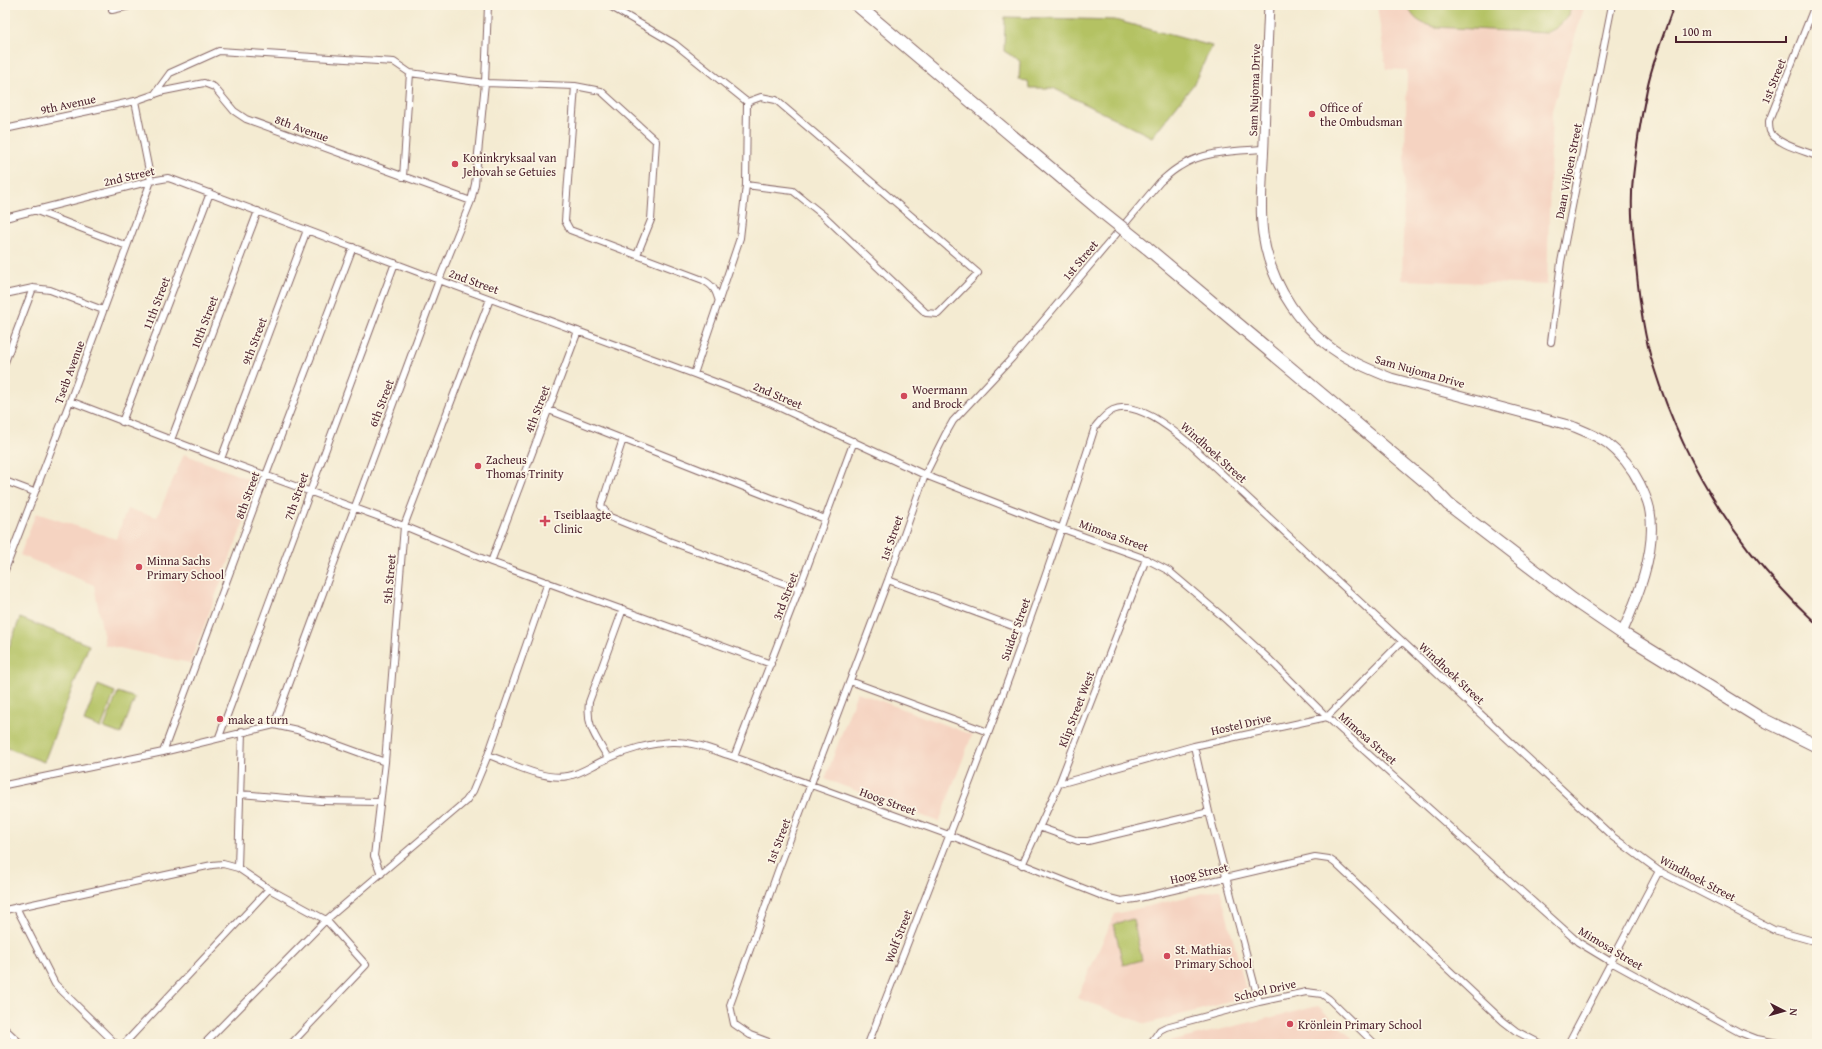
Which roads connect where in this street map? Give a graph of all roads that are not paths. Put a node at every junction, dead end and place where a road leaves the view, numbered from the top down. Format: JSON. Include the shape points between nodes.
{"nodes":[{"id":1,"x":134,"y":5,"type":"edge"},
{"id":2,"x":488,"y":5,"type":"edge"},
{"id":3,"x":608,"y":5,"type":"edge"},
{"id":4,"x":857,"y":5,"type":"edge"},
{"id":5,"x":1269,"y":5,"type":"edge"},
{"id":6,"x":1612,"y":5,"type":"edge"},
{"id":7,"x":1815,"y":5,"type":"edge"},
{"id":8,"x":112,"y":10,"type":"dead end"},
{"id":9,"x":410,"y":73,"type":"junction"},
{"id":10,"x":485,"y":83,"type":"junction"},
{"id":11,"x":576,"y":86,"type":"junction"},
{"id":12,"x":154,"y":95,"type":"junction"},
{"id":13,"x":135,"y":101,"type":"junction"},
{"id":14,"x":748,"y":102,"type":"junction"},
{"id":15,"x":5,"y":129,"type":"edge"},
{"id":16,"x":1263,"y":149,"type":"junction"},
{"id":17,"x":1817,"y":156,"type":"edge"},
{"id":18,"x":403,"y":177,"type":"junction"},
{"id":19,"x":151,"y":181,"type":"junction"},
{"id":20,"x":746,"y":185,"type":"junction"},
{"id":21,"x":210,"y":193,"type":"junction"},
{"id":22,"x":471,"y":201,"type":"junction"},
{"id":23,"x":34,"y":210,"type":"junction"},
{"id":24,"x":258,"y":211,"type":"junction"},
{"id":25,"x":5,"y":218,"type":"edge"},
{"id":26,"x":307,"y":230,"type":"junction"},
{"id":27,"x":126,"y":246,"type":"junction"},
{"id":28,"x":353,"y":247,"type":"junction"},
{"id":29,"x":637,"y":255,"type":"junction"},
{"id":30,"x":395,"y":263,"type":"junction"},
{"id":31,"x":439,"y":280,"type":"junction"},
{"id":32,"x":33,"y":288,"type":"junction"},
{"id":33,"x":5,"y":294,"type":"edge"},
{"id":34,"x":490,"y":299,"type":"junction"},
{"id":35,"x":719,"y":302,"type":"junction"},
{"id":36,"x":103,"y":310,"type":"junction"},
{"id":37,"x":578,"y":331,"type":"junction"},
{"id":38,"x":1552,"y":342,"type":"dead end"},
{"id":39,"x":5,"y":362,"type":"edge"},
{"id":40,"x":694,"y":374,"type":"junction"},
{"id":41,"x":70,"y":401,"type":"junction"},
{"id":42,"x":549,"y":410,"type":"junction"},
{"id":43,"x":122,"y":422,"type":"junction"},
{"id":44,"x":1094,"y":427,"type":"joint"},
{"id":45,"x":623,"y":439,"type":"junction"},
{"id":46,"x":171,"y":440,"type":"junction"},
{"id":47,"x":854,"y":441,"type":"junction"},
{"id":48,"x":221,"y":459,"type":"junction"},
{"id":49,"x":266,"y":475,"type":"junction"},
{"id":50,"x":925,"y":475,"type":"junction"},
{"id":51,"x":5,"y":481,"type":"edge"},
{"id":52,"x":34,"y":492,"type":"junction"},
{"id":53,"x":309,"y":492,"type":"junction"},
{"id":54,"x":353,"y":507,"type":"junction"},
{"id":55,"x":825,"y":519,"type":"junction"},
{"id":56,"x":404,"y":526,"type":"junction"},
{"id":57,"x":1063,"y":529,"type":"junction"},
{"id":58,"x":1146,"y":558,"type":"junction"},
{"id":59,"x":490,"y":562,"type":"junction"},
{"id":60,"x":5,"y":570,"type":"edge"},
{"id":61,"x":888,"y":580,"type":"junction"},
{"id":62,"x":548,"y":582,"type":"junction"},
{"id":63,"x":799,"y":589,"type":"junction"},
{"id":64,"x":623,"y":609,"type":"junction"},
{"id":65,"x":1624,"y":630,"type":"junction"},
{"id":66,"x":1026,"y":631,"type":"junction"},
{"id":67,"x":1402,"y":641,"type":"junction"},
{"id":68,"x":771,"y":664,"type":"junction"},
{"id":69,"x":850,"y":681,"type":"junction"},
{"id":70,"x":1327,"y":717,"type":"junction"},
{"id":71,"x":274,"y":725,"type":"junction"},
{"id":72,"x":242,"y":731,"type":"junction"},
{"id":73,"x":988,"y":732,"type":"junction"},
{"id":74,"x":219,"y":737,"type":"junction"},
{"id":75,"x":1817,"y":740,"type":"edge"},
{"id":76,"x":1194,"y":746,"type":"junction"},
{"id":77,"x":1817,"y":746,"type":"edge"},
{"id":78,"x":163,"y":752,"type":"junction"},
{"id":79,"x":488,"y":755,"type":"junction"},
{"id":80,"x":734,"y":757,"type":"junction"},
{"id":81,"x":608,"y":758,"type":"junction"},
{"id":82,"x":385,"y":762,"type":"junction"},
{"id":83,"x":1058,"y":784,"type":"junction"},
{"id":84,"x":5,"y":785,"type":"edge"},
{"id":85,"x":812,"y":785,"type":"junction"},
{"id":86,"x":240,"y":794,"type":"junction"},
{"id":87,"x":380,"y":802,"type":"junction"},
{"id":88,"x":1209,"y":812,"type":"junction"},
{"id":89,"x":1040,"y":828,"type":"junction"},
{"id":90,"x":949,"y":835,"type":"junction"},
{"id":91,"x":1022,"y":864,"type":"junction"},
{"id":92,"x":238,"y":868,"type":"junction"},
{"id":93,"x":1659,"y":871,"type":"junction"},
{"id":94,"x":381,"y":874,"type":"junction"},
{"id":95,"x":1227,"y":878,"type":"junction"},
{"id":96,"x":269,"y":889,"type":"junction"},
{"id":97,"x":16,"y":907,"type":"junction"},
{"id":98,"x":5,"y":910,"type":"edge"},
{"id":99,"x":326,"y":920,"type":"junction"},
{"id":100,"x":1817,"y":942,"type":"edge"},
{"id":101,"x":1610,"y":962,"type":"junction"},
{"id":102,"x":1259,"y":1002,"type":"junction"},
{"id":103,"x":5,"y":1029,"type":"edge"},
{"id":104,"x":21,"y":1044,"type":"edge"},
{"id":105,"x":116,"y":1044,"type":"edge"},
{"id":106,"x":124,"y":1044,"type":"edge"},
{"id":107,"x":204,"y":1044,"type":"edge"},
{"id":108,"x":291,"y":1044,"type":"edge"},
{"id":109,"x":774,"y":1044,"type":"edge"},
{"id":110,"x":868,"y":1044,"type":"edge"},
{"id":111,"x":1150,"y":1044,"type":"edge"},
{"id":112,"x":1375,"y":1044,"type":"edge"},
{"id":113,"x":1541,"y":1044,"type":"edge"},
{"id":114,"x":1568,"y":1044,"type":"edge"},
{"id":115,"x":1783,"y":1044,"type":"edge"}],
"edges":[{"from":1,"to":8,"type":"street"},
{"from":2,"to":10,"type":"street","name":"6th Street"},
{"from":3,"to":14,"type":"street","via":[[676,44]]},
{"from":4,"to":65,"type":"highway","bridge":true,"via":[[1448,504],[1541,575]]},
{"from":5,"to":16,"type":"main road","name":"Sam Nujoma Drive"},
{"from":6,"to":38,"type":"street","name":"Daan Viljoen Street","via":[[1561,262]]},
{"from":7,"to":17,"type":"street","name":"1st Street","via":[[1769,121],[1770,131],[1783,143]]},
{"from":9,"to":10,"type":"street"},
{"from":9,"to":12,"type":"street","via":[[394,62],[219,51],[170,73]]},
{"from":9,"to":18,"type":"street"},
{"from":10,"to":11,"type":"street"},
{"from":10,"to":22,"type":"street","name":"6th Street"},
{"from":11,"to":29,"type":"street","via":[[601,91],[656,141],[651,220]]},
{"from":11,"to":29,"type":"street","via":[[565,221],[570,230]]},
{"from":12,"to":13,"type":"street","name":"8th Avenue"},
{"from":12,"to":18,"type":"street","name":"8th Avenue","via":[[209,84],[234,111],[246,119]]},
{"from":13,"to":15,"type":"street","name":"9th Avenue"},
{"from":13,"to":19,"type":"street"},
{"from":14,"to":20,"type":"street"},
{"from":14,"to":20,"type":"street","via":[[761,97],[776,100],[978,273],[938,314],[926,313],[823,215],[792,191]]},
{"from":16,"to":50,"type":"street","name":"1st Street","via":[[1200,157],[1179,166],[1160,182],[1012,358],[953,421]]},
{"from":16,"to":65,"type":"main road","name":"Sam Nujoma Drive","via":[[1262,214],[1268,256],[1288,301],[1323,342],[1346,358],[1391,378],[1515,410],[1587,432],[1616,451],[1634,472],[1647,498],[1651,528],[1650,551]]},
{"from":18,"to":22,"type":"street","name":"8th Avenue"},
{"from":19,"to":21,"type":"street","name":"2nd Street","via":[[168,178]]},
{"from":19,"to":23,"type":"street","name":"2nd Street"},
{"from":19,"to":27,"type":"street","name":"Tseib Avenue"},
{"from":20,"to":35,"type":"street","via":[[740,238]]},
{"from":21,"to":24,"type":"street","name":"2nd Street"},
{"from":21,"to":43,"type":"street","name":"11th Street"},
{"from":22,"to":31,"type":"street","name":"6th Street"},
{"from":23,"to":25,"type":"street","name":"2nd Street"},
{"from":23,"to":27,"type":"street"},
{"from":24,"to":26,"type":"street","name":"2nd Street"},
{"from":24,"to":46,"type":"street","name":"10th Street"},
{"from":26,"to":28,"type":"street","name":"2nd Street"},
{"from":26,"to":48,"type":"street","name":"9th Street"},
{"from":27,"to":36,"type":"street","name":"Tseib Avenue"},
{"from":28,"to":30,"type":"street","name":"2nd Street"},
{"from":28,"to":49,"type":"street","name":"8th Street"},
{"from":29,"to":35,"type":"street","via":[[712,285]]},
{"from":30,"to":31,"type":"street","name":"2nd Street"},
{"from":30,"to":53,"type":"street","name":"7th Street"},
{"from":31,"to":34,"type":"street","name":"2nd Street"},
{"from":31,"to":54,"type":"street","name":"6th Street"},
{"from":32,"to":33,"type":"street"},
{"from":32,"to":36,"type":"street","via":[[50,290]]},
{"from":32,"to":39,"type":"street"},
{"from":34,"to":37,"type":"street","name":"2nd Street"},
{"from":34,"to":56,"type":"street","name":"5th Street"},
{"from":35,"to":40,"type":"street"},
{"from":36,"to":41,"type":"street","name":"Tseib Avenue"},
{"from":37,"to":40,"type":"street","name":"2nd Street"},
{"from":37,"to":42,"type":"street","name":"4th Street"},
{"from":40,"to":47,"type":"street","name":"2nd Street","via":[[772,404]]},
{"from":41,"to":43,"type":"street"},
{"from":41,"to":52,"type":"street","name":"Tseib Avenue"},
{"from":42,"to":45,"type":"street"},
{"from":42,"to":59,"type":"street","name":"4th Street"},
{"from":43,"to":46,"type":"street"},
{"from":44,"to":57,"type":"street","name":"Suider Street"},
{"from":44,"to":67,"type":"street","name":"Windhoek Street","via":[[1102,417],[1114,409],[1129,409],[1142,412],[1169,427]]},
{"from":45,"to":55,"type":"street"},
{"from":45,"to":63,"type":"street","via":[[601,506],[610,517]]},
{"from":46,"to":48,"type":"street"},
{"from":47,"to":50,"type":"street","name":"2nd Street"},
{"from":47,"to":55,"type":"street","name":"3rd Street"},
{"from":48,"to":49,"type":"street"},
{"from":49,"to":53,"type":"street"},
{"from":49,"to":78,"type":"street","name":"8th Street"},
{"from":50,"to":57,"type":"street","name":"Mimosa Street"},
{"from":50,"to":61,"type":"street","name":"1st Street"},
{"from":51,"to":52,"type":"street"},
{"from":52,"to":60,"type":"street","name":"Tseib Avenue"},
{"from":53,"to":54,"type":"street"},
{"from":53,"to":74,"type":"street","name":"7th Street"},
{"from":54,"to":56,"type":"street"},
{"from":54,"to":71,"type":"street","name":"6th Street"},
{"from":55,"to":63,"type":"street","name":"3rd Street"},
{"from":56,"to":59,"type":"street"},
{"from":56,"to":82,"type":"street","name":"5th Street"},
{"from":57,"to":58,"type":"street","name":"Mimosa Street"},
{"from":57,"to":66,"type":"street","name":"Suider Street"},
{"from":58,"to":70,"type":"street","name":"Mimosa Street","via":[[1169,571],[1222,616]]},
{"from":58,"to":83,"type":"street","name":"Klip Street West"},
{"from":59,"to":62,"type":"street"},
{"from":61,"to":66,"type":"street"},
{"from":61,"to":69,"type":"street","name":"1st Street"},
{"from":62,"to":64,"type":"street"},
{"from":62,"to":79,"type":"street"},
{"from":63,"to":68,"type":"street","name":"3rd Street"},
{"from":64,"to":68,"type":"street"},
{"from":64,"to":81,"type":"street","via":[[589,702],[587,716]]},
{"from":65,"to":75,"type":"highway"},
{"from":65,"to":77,"type":"highway","via":[[1760,718]]},
{"from":66,"to":73,"type":"street","name":"Suider Street"},
{"from":67,"to":70,"type":"street"},
{"from":67,"to":93,"type":"street","name":"Windhoek Street","via":[[1613,837]]},
{"from":68,"to":80,"type":"street","name":"3rd Street"},
{"from":69,"to":73,"type":"street"},
{"from":69,"to":85,"type":"street","name":"1st Street"},
{"from":70,"to":76,"type":"street","name":"Hostel Drive"},
{"from":70,"to":101,"type":"street","name":"Mimosa Street","via":[[1568,934]]},
{"from":71,"to":72,"type":"street"},
{"from":71,"to":82,"type":"street","via":[[304,732]]},
{"from":72,"to":74,"type":"street"},
{"from":72,"to":86,"type":"street"},
{"from":73,"to":90,"type":"street","name":"Suider Street"},
{"from":74,"to":78,"type":"street"},
{"from":76,"to":83,"type":"street","name":"Hostel Drive"},
{"from":76,"to":88,"type":"street"},
{"from":78,"to":84,"type":"street"},
{"from":79,"to":81,"type":"street","name":"Hoog Street","via":[[541,774],[557,777],[569,776]]},
{"from":79,"to":94,"type":"street","via":[[473,791],[466,801]]},
{"from":80,"to":81,"type":"street","name":"Hoog Street","via":[[702,746],[672,742],[638,748]]},
{"from":80,"to":85,"type":"street","name":"Hoog Street"},
{"from":82,"to":87,"type":"street","name":"5th Street"},
{"from":83,"to":89,"type":"street","name":"Klip Street West"},
{"from":85,"to":90,"type":"street","name":"Hoog Street"},
{"from":85,"to":109,"type":"street","name":"1st Street","via":[[730,1005],[734,1024],[750,1035]]},
{"from":86,"to":87,"type":"street","via":[[321,801]]},
{"from":86,"to":92,"type":"street"},
{"from":87,"to":94,"type":"street","name":"5th Street","via":[[374,856]]},
{"from":88,"to":89,"type":"street","via":[[1088,841],[1078,841]]},
{"from":88,"to":95,"type":"street"},
{"from":89,"to":91,"type":"street","name":"Klip Street West"},
{"from":90,"to":91,"type":"street","name":"Hoog Street"},
{"from":90,"to":110,"type":"street","name":"Wolf Street"},
{"from":91,"to":95,"type":"street","name":"Hoog Street","via":[[1121,901]]},
{"from":92,"to":96,"type":"street"},
{"from":92,"to":97,"type":"street","via":[[212,864]]},
{"from":93,"to":100,"type":"street","name":"Windhoek Street","via":[[1774,930]]},
{"from":93,"to":101,"type":"street"},
{"from":94,"to":99,"type":"street"},
{"from":95,"to":102,"type":"street"},
{"from":95,"to":113,"type":"street","name":"Hoog Street","via":[[1314,856],[1335,862],[1503,1021]]},
{"from":96,"to":99,"type":"street"},
{"from":96,"to":106,"type":"street"},
{"from":97,"to":98,"type":"street"},
{"from":97,"to":105,"type":"street","via":[[55,984]]},
{"from":99,"to":107,"type":"street"},
{"from":99,"to":108,"type":"street","via":[[366,965]]},
{"from":101,"to":114,"type":"street"},
{"from":101,"to":115,"type":"street","name":"Mimosa Street","via":[[1739,1032],[1757,1039]]},
{"from":102,"to":111,"type":"street","name":"School Drive","via":[[1166,1027],[1160,1030]]},
{"from":102,"to":112,"type":"street","name":"School Drive","via":[[1306,992],[1322,994]]},
{"from":103,"to":104,"type":"street"}]}
